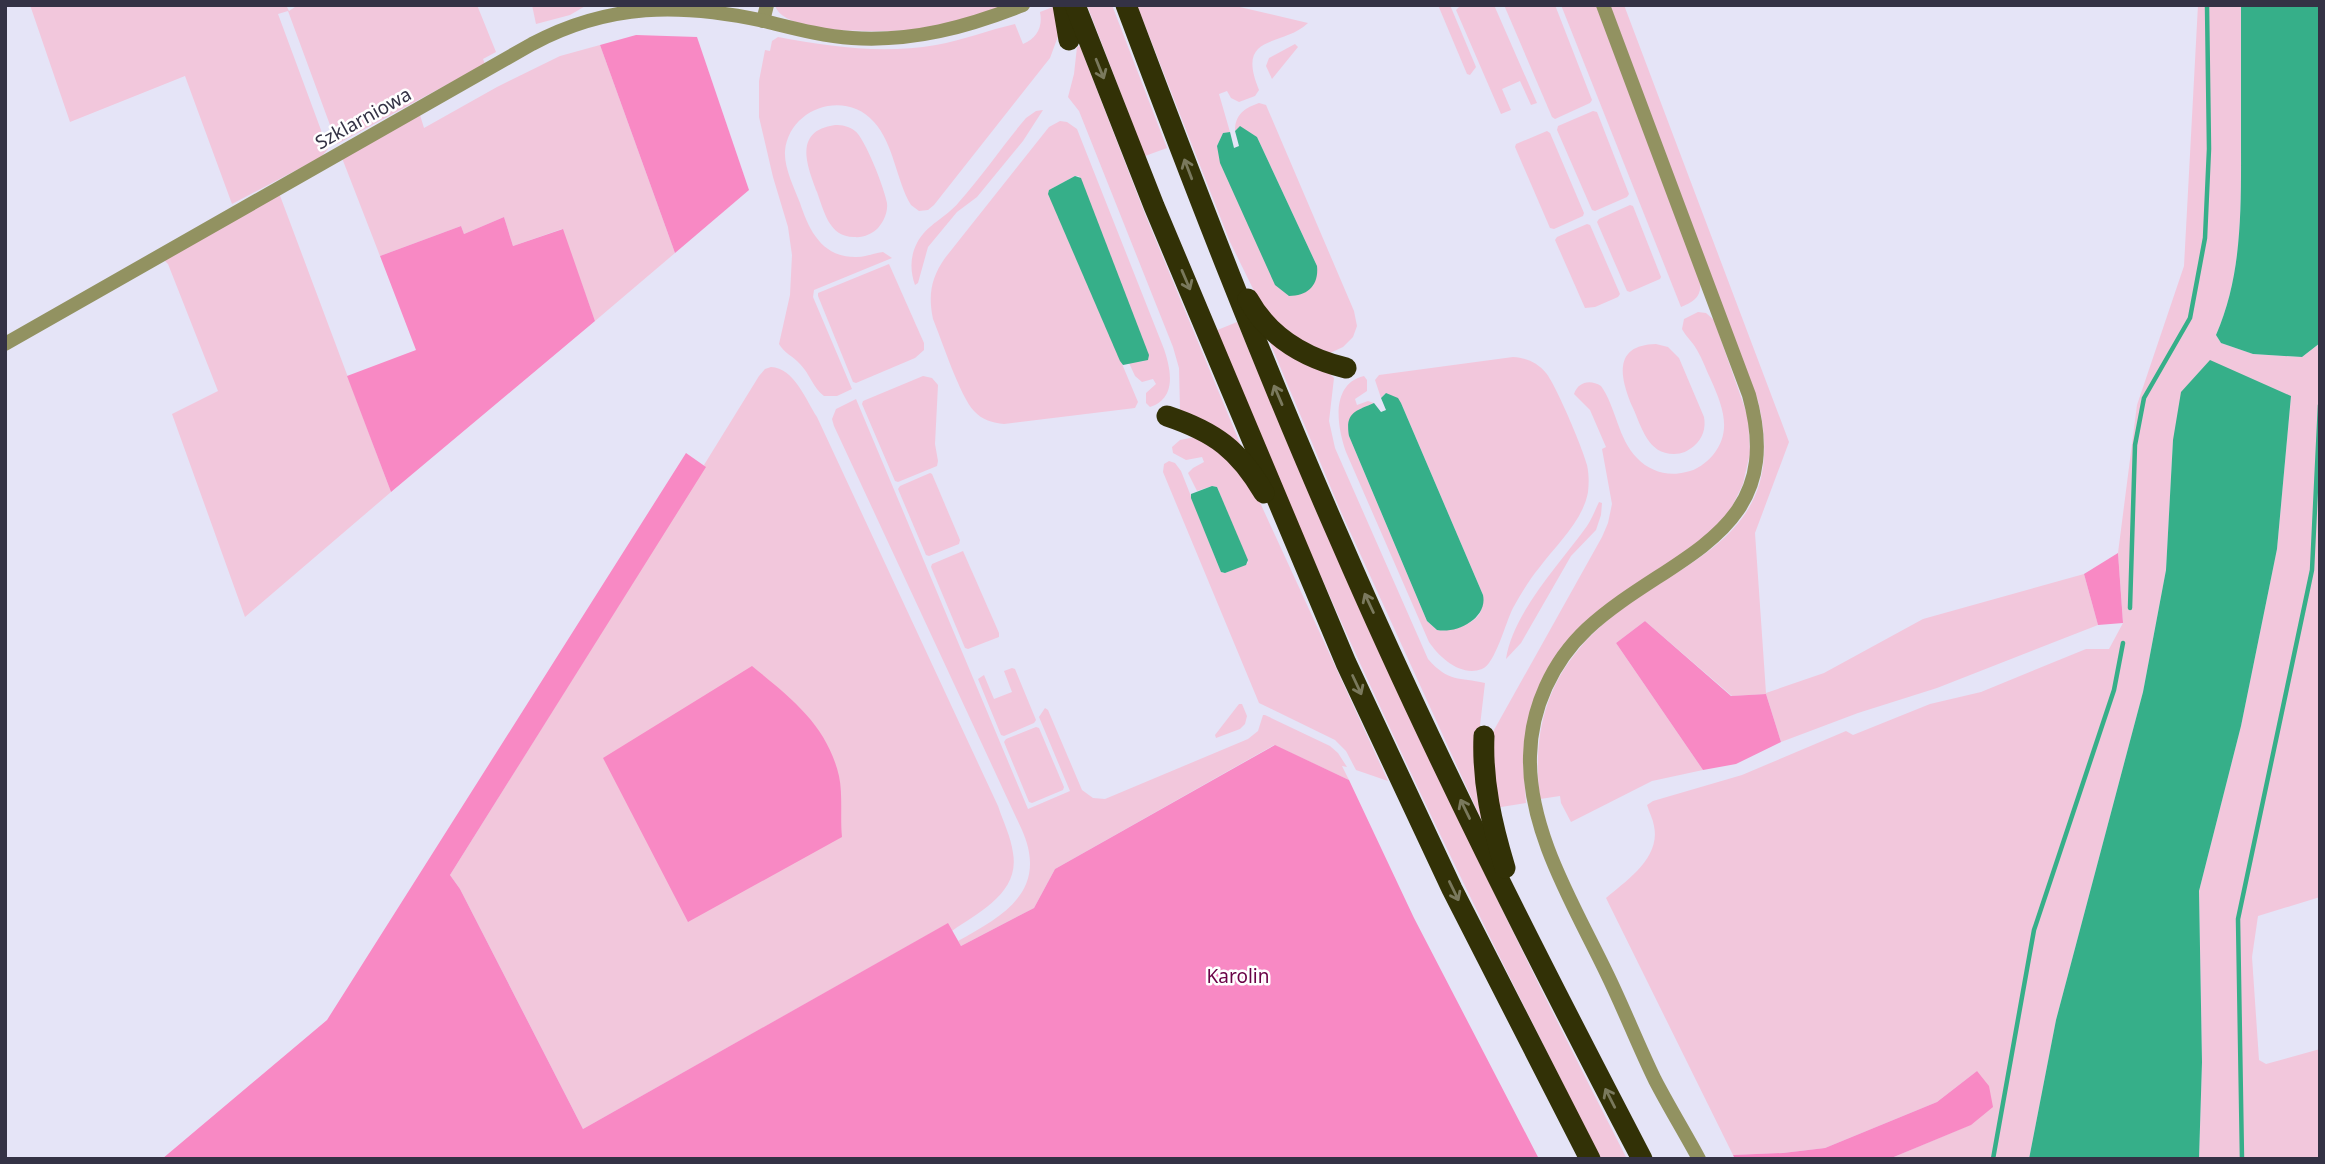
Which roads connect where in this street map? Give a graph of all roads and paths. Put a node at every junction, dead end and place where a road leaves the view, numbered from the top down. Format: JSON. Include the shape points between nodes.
{"nodes":[{"id":1,"x":767,"y":5,"type":"edge"},
{"id":2,"x":1023,"y":5,"type":"edge"},
{"id":3,"x":1063,"y":5,"type":"edge"},
{"id":4,"x":1075,"y":5,"type":"edge"},
{"id":5,"x":1126,"y":5,"type":"edge"},
{"id":6,"x":1603,"y":5,"type":"edge"},
{"id":7,"x":763,"y":21,"type":"junction"},
{"id":8,"x":1069,"y":40,"type":"dead end"},
{"id":9,"x":1212,"y":233,"type":"junction"},
{"id":10,"x":5,"y":344,"type":"edge"},
{"id":11,"x":1346,"y":368,"type":"dead end"},
{"id":12,"x":1167,"y":416,"type":"dead end"},
{"id":13,"x":1301,"y":555,"type":"junction"},
{"id":14,"x":1484,"y":736,"type":"dead end"},
{"id":15,"x":1538,"y":959,"type":"junction"},
{"id":16,"x":1590,"y":1159,"type":"edge"},
{"id":17,"x":1642,"y":1159,"type":"edge"},
{"id":18,"x":1699,"y":1159,"type":"edge"}],
"edges":[{"from":1,"to":7,"type":"street"},
{"from":2,"to":7,"type":"street","name":"Szklarniowa","via":[[915,37],[840,37]]},
{"from":3,"to":8,"type":"highway"},
{"from":4,"to":13,"type":"highway","one_way":true},
{"from":9,"to":5,"type":"highway","one_way":true},
{"from":6,"to":18,"type":"street","via":[[1749,395],[1758,444],[1746,498],[1727,525],[1700,550],[1608,612],[1576,641],[1558,666],[1534,720],[1531,788],[1542,834],[1563,881],[1656,1081]]},
{"from":7,"to":10,"type":"street","name":"Szklarniowa","via":[[684,10],[637,10],[578,22]]},
{"from":9,"to":11,"type":"highway","via":[[1253,310],[1267,326],[1302,353]]},
{"from":15,"to":9,"type":"highway","one_way":true,"via":[[1341,542]]},
{"from":12,"to":13,"type":"highway","via":[[1219,439],[1240,458]]},
{"from":13,"to":16,"type":"highway","one_way":true,"via":[[1346,663],[1452,888]]},
{"from":14,"to":15,"type":"highway","via":[[1493,828]]},
{"from":17,"to":15,"type":"highway","one_way":true}]}
